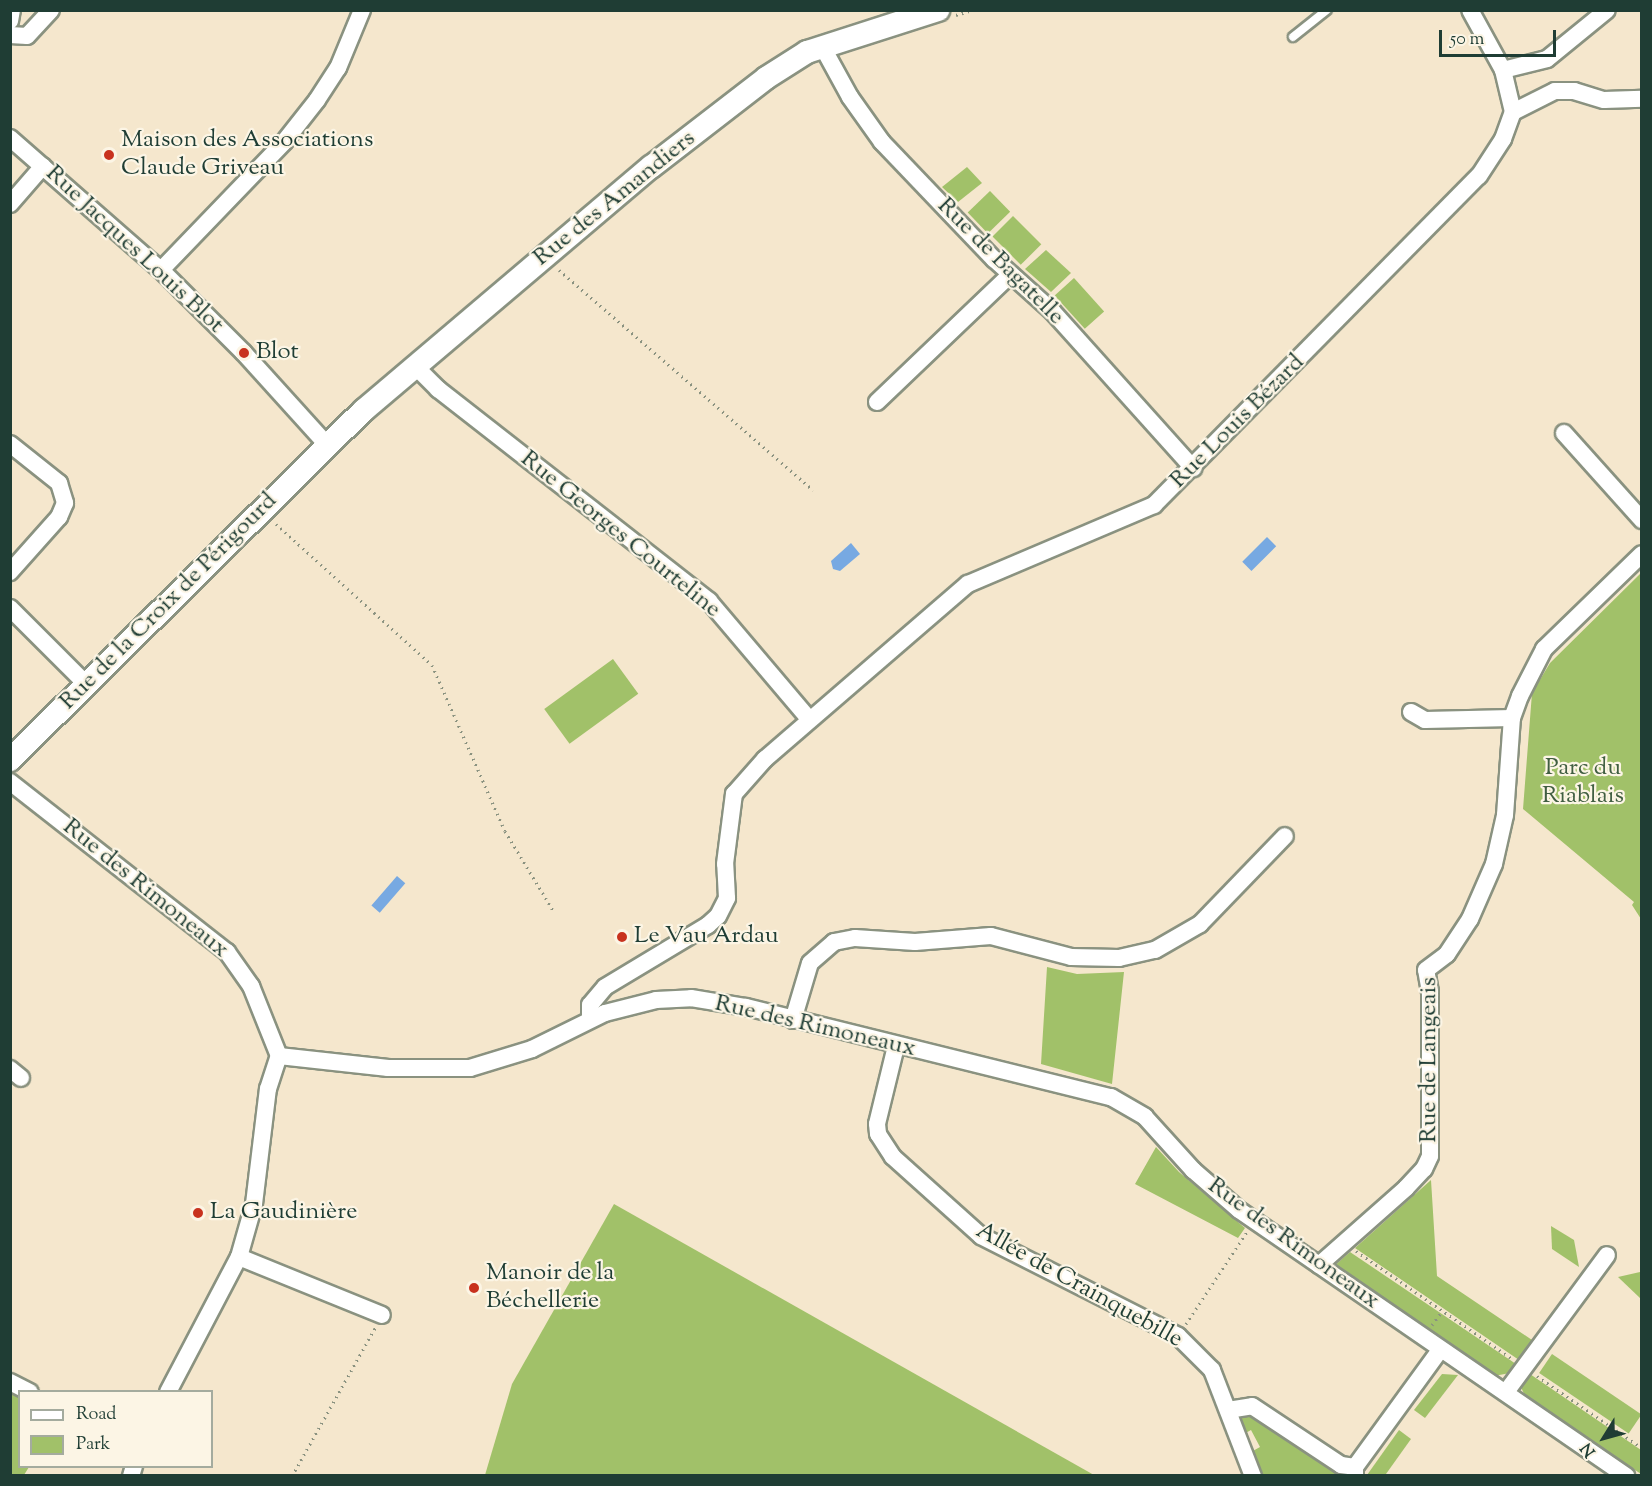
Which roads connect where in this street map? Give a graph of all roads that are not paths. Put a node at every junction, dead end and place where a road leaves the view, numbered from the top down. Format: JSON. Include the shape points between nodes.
{"nodes":[{"id":1,"x":12,"y":10,"type":"edge"},
{"id":2,"x":51,"y":10,"type":"edge"},
{"id":3,"x":362,"y":10,"type":"edge"},
{"id":4,"x":938,"y":10,"type":"edge"},
{"id":5,"x":1327,"y":10,"type":"edge"},
{"id":6,"x":1470,"y":10,"type":"edge"},
{"id":7,"x":1607,"y":10,"type":"edge"},
{"id":8,"x":10,"y":21,"type":"edge"},
{"id":9,"x":10,"y":34,"type":"edge"},
{"id":10,"x":1293,"y":37,"type":"dead end"},
{"id":11,"x":822,"y":46,"type":"junction"},
{"id":12,"x":1503,"y":70,"type":"junction"},
{"id":13,"x":1641,"y":99,"type":"edge"},
{"id":14,"x":1514,"y":112,"type":"junction"},
{"id":15,"x":10,"y":138,"type":"edge"},
{"id":16,"x":43,"y":166,"type":"junction"},
{"id":17,"x":10,"y":204,"type":"edge"},
{"id":18,"x":161,"y":270,"type":"junction"},
{"id":19,"x":1011,"y":274,"type":"junction"},
{"id":20,"x":415,"y":366,"type":"junction"},
{"id":21,"x":877,"y":402,"type":"dead end"},
{"id":22,"x":1564,"y":433,"type":"dead end"},
{"id":23,"x":10,"y":444,"type":"edge"},
{"id":24,"x":327,"y":445,"type":"junction"},
{"id":25,"x":1193,"y":468,"type":"junction"},
{"id":26,"x":1641,"y":520,"type":"edge"},
{"id":27,"x":1641,"y":554,"type":"edge"},
{"id":28,"x":10,"y":572,"type":"edge"},
{"id":29,"x":10,"y":608,"type":"edge"},
{"id":30,"x":85,"y":683,"type":"junction"},
{"id":31,"x":1411,"y":712,"type":"dead end"},
{"id":32,"x":1512,"y":718,"type":"junction"},
{"id":33,"x":809,"y":719,"type":"junction"},
{"id":34,"x":10,"y":760,"type":"edge"},
{"id":35,"x":10,"y":782,"type":"edge"},
{"id":36,"x":1285,"y":836,"type":"dead end"},
{"id":37,"x":590,"y":1018,"type":"junction"},
{"id":38,"x":794,"y":1020,"type":"junction"},
{"id":39,"x":896,"y":1046,"type":"junction"},
{"id":40,"x":279,"y":1056,"type":"junction"},
{"id":41,"x":1607,"y":1255,"type":"dead end"},
{"id":42,"x":239,"y":1257,"type":"junction"},
{"id":43,"x":1319,"y":1265,"type":"junction"},
{"id":44,"x":382,"y":1315,"type":"road end"},
{"id":45,"x":1440,"y":1350,"type":"junction"},
{"id":46,"x":10,"y":1382,"type":"edge"},
{"id":47,"x":26,"y":1390,"type":"edge"},
{"id":48,"x":169,"y":1390,"type":"edge"},
{"id":49,"x":1506,"y":1392,"type":"junction"},
{"id":50,"x":1228,"y":1410,"type":"junction"},
{"id":51,"x":1355,"y":1471,"type":"edge"},
{"id":52,"x":1253,"y":1476,"type":"edge"},
{"id":53,"x":1626,"y":1476,"type":"edge"}],
"edges":[{"from":1,"to":8,"type":"street"},
{"from":2,"to":9,"type":"street","via":[[27,36]]},
{"from":3,"to":18,"type":"street","via":[[338,68],[317,100],[284,142]]},
{"from":4,"to":11,"type":"street","name":"Rue des Amandiers"},
{"from":5,"to":10,"type":"lane"},
{"from":6,"to":12,"type":"street"},
{"from":7,"to":12,"type":"street","via":[[1547,59]]},
{"from":11,"to":19,"type":"street","name":"Rue de Bagatelle","via":[[849,97],[882,142]]},
{"from":11,"to":20,"type":"street","name":"Rue des Amandiers","via":[[766,78],[544,256]]},
{"from":12,"to":14,"type":"street"},
{"from":13,"to":14,"type":"street","via":[[1604,100],[1574,91],[1555,91]]},
{"from":14,"to":25,"type":"street","name":"Rue Louis Bézard","via":[[1503,139],[1472,185]]},
{"from":15,"to":16,"type":"street","name":"Rue Jacques Louis Blot"},
{"from":16,"to":17,"type":"street"},
{"from":16,"to":18,"type":"street","name":"Rue Jacques Louis Blot"},
{"from":18,"to":24,"type":"street","name":"Rue Jacques Louis Blot","via":[[244,353]]},
{"from":19,"to":21,"type":"street"},
{"from":19,"to":25,"type":"street","name":"Rue de Bagatelle","via":[[1053,312]]},
{"from":20,"to":24,"type":"street","name":"Rue des Amandiers"},
{"from":20,"to":33,"type":"street","name":"Rue Georges Courteline","via":[[438,389],[709,601]]},
{"from":22,"to":26,"type":"street"},
{"from":23,"to":28,"type":"street","via":[[58,483],[65,503],[59,517]]},
{"from":24,"to":30,"type":"street","name":"Rue de la Croix de Périgourd"},
{"from":25,"to":33,"type":"street","name":"Rue Louis Bézard","via":[[1154,505],[968,584]]},
{"from":27,"to":32,"type":"street","name":"Rue de Langeais","via":[[1544,649],[1529,673]]},
{"from":29,"to":30,"type":"street"},
{"from":30,"to":34,"type":"street","name":"Rue de la Croix de Périgourd"},
{"from":31,"to":32,"type":"street","via":[[1425,720]]},
{"from":32,"to":43,"type":"street","name":"Rue de Langeais","via":[[1506,805],[1494,864],[1470,919],[1447,954],[1426,970],[1430,992],[1430,1156],[1406,1188]]},
{"from":33,"to":37,"type":"street","name":"Rue Louis Bézard","via":[[746,776],[734,794],[725,864],[727,898],[718,915],[708,925],[605,987],[591,1005]]},
{"from":35,"to":40,"type":"street","name":"Rue des Rimoneaux","via":[[227,952],[251,986]]},
{"from":36,"to":38,"type":"street","via":[[1200,924],[1155,950],[1119,958],[1071,957],[991,936],[915,942],[855,938],[834,942],[810,963]]},
{"from":37,"to":38,"type":"street","name":"Rue des Rimoneaux","via":[[656,1000],[691,998]]},
{"from":37,"to":40,"type":"street","name":"Rue des Rimoneaux","via":[[532,1049],[470,1068],[388,1068]]},
{"from":38,"to":39,"type":"street","name":"Rue des Rimoneaux"},
{"from":39,"to":43,"type":"street","name":"Rue des Rimoneaux","via":[[1111,1097],[1145,1117],[1193,1170],[1254,1221]]},
{"from":39,"to":50,"type":"street","name":"Allée de Crainquebille","via":[[877,1124],[878,1134],[893,1157],[981,1236],[1178,1336],[1212,1370]]},
{"from":40,"to":42,"type":"street","via":[[268,1089],[254,1204]]},
{"from":41,"to":49,"type":"street"},
{"from":42,"to":44,"type":"street"},
{"from":42,"to":48,"type":"street"},
{"from":43,"to":45,"type":"street","name":"Rue des Rimoneaux"},
{"from":45,"to":49,"type":"street","name":"Rue des Rimoneaux"},
{"from":45,"to":51,"type":"street"},
{"from":46,"to":47,"type":"street"},
{"from":49,"to":53,"type":"street","name":"Rue des Rimoneaux"},
{"from":50,"to":51,"type":"street","via":[[1252,1406]]},
{"from":50,"to":52,"type":"street","name":"Allée de Crainquebille"}]}
